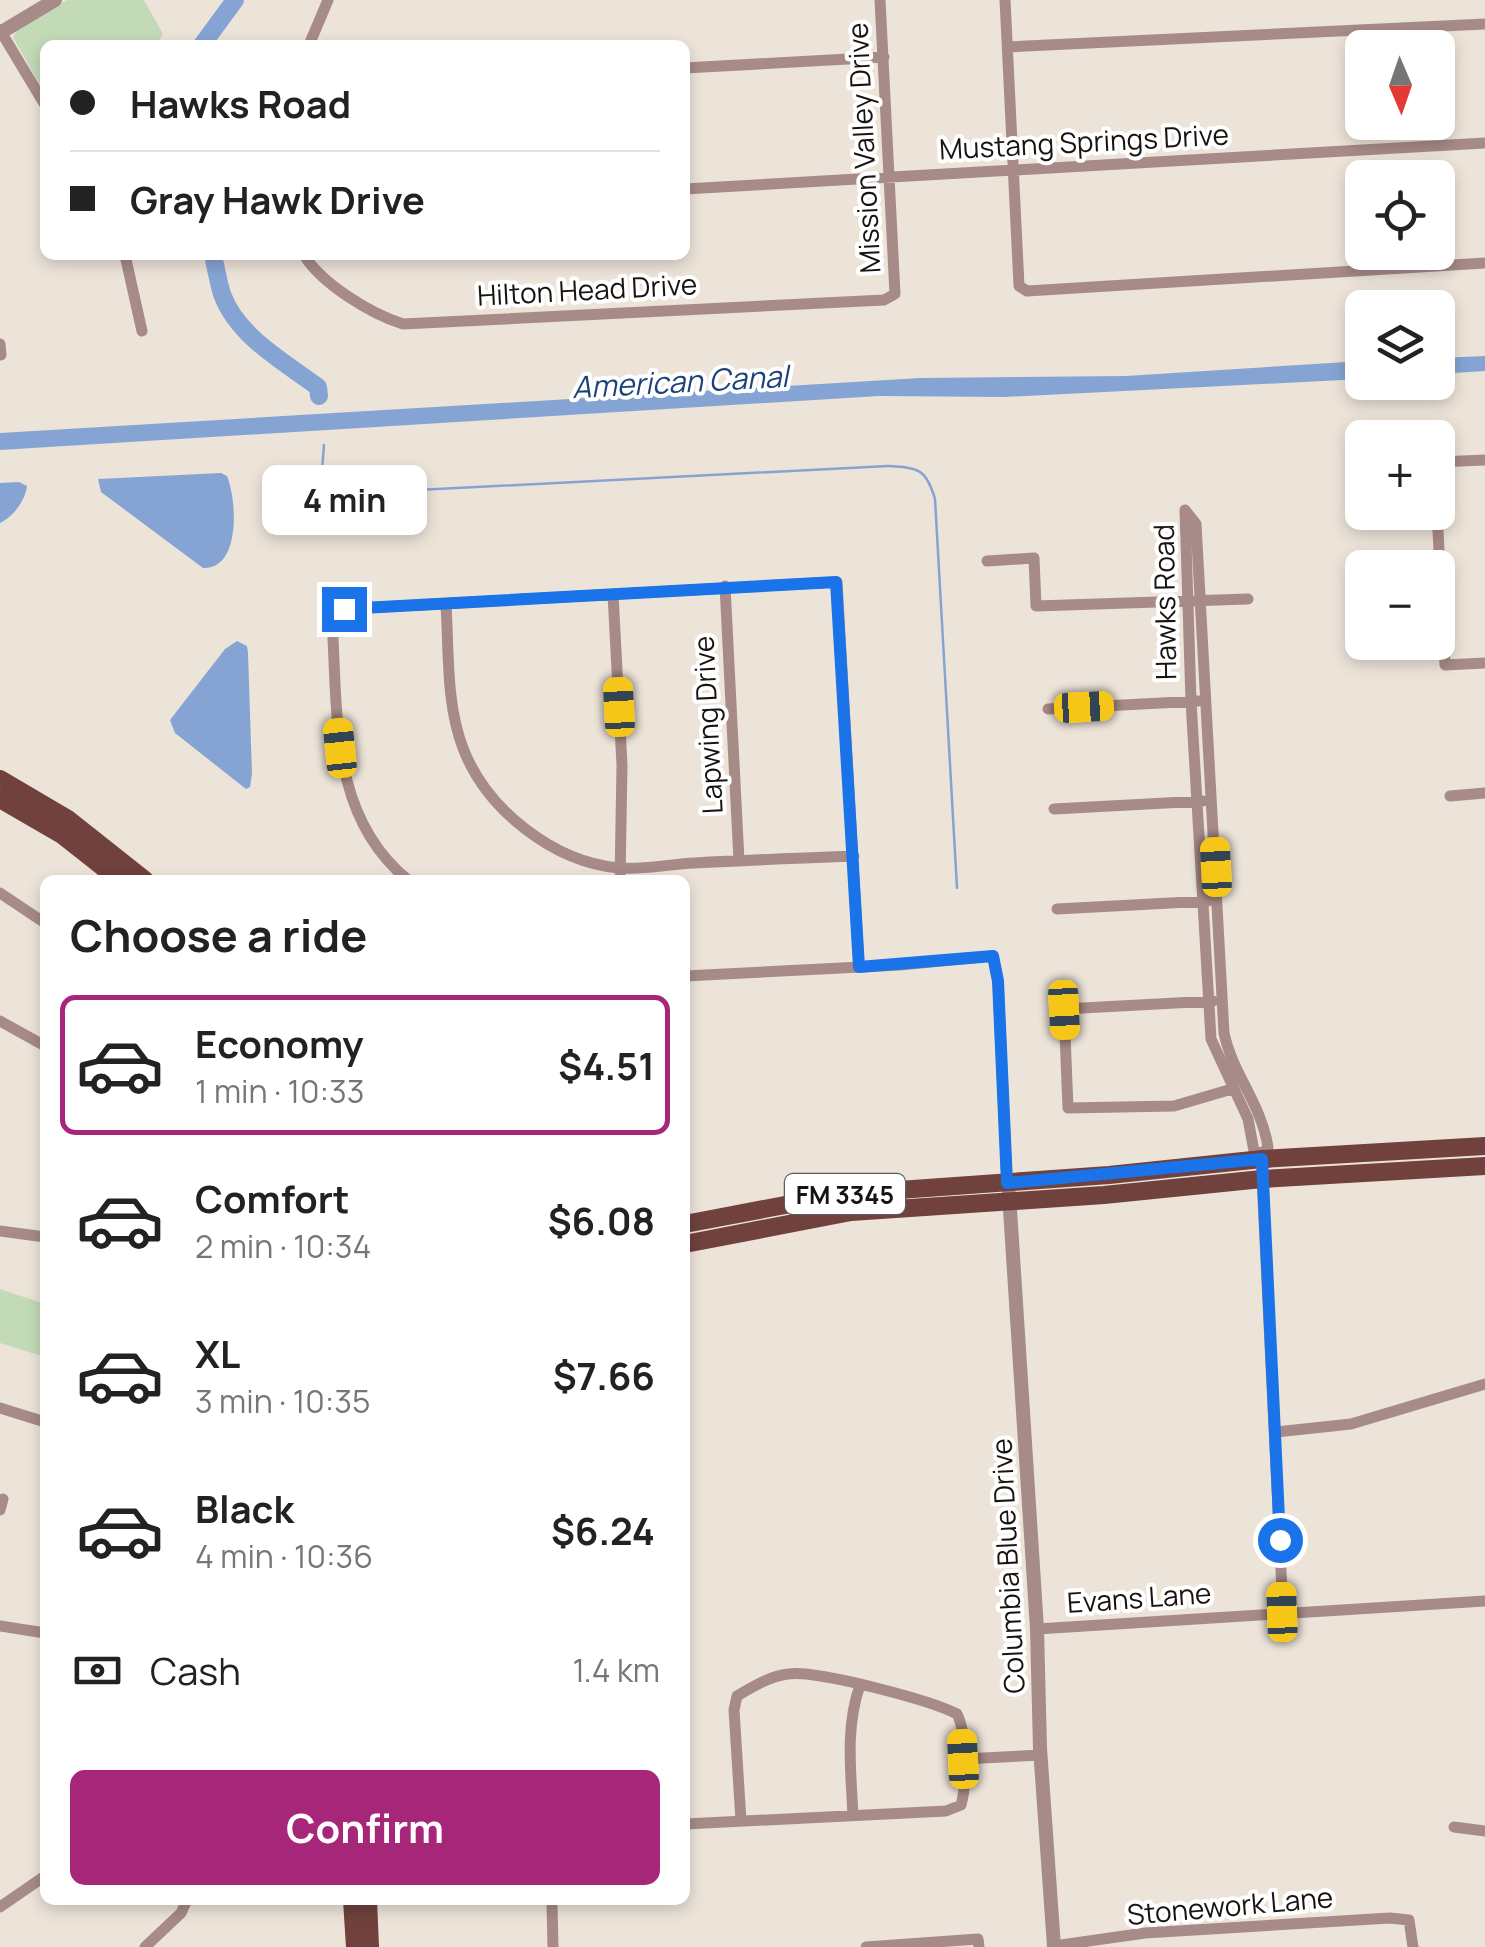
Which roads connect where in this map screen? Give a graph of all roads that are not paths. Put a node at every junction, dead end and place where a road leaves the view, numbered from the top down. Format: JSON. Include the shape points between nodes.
{"nodes":[{"id":1,"x":55,"y":0,"type":"edge"},
{"id":2,"x":328,"y":0,"type":"edge"},
{"id":3,"x":880,"y":0,"type":"edge"},
{"id":4,"x":1004,"y":0,"type":"edge"},
{"id":5,"x":1485,"y":24,"type":"edge"},
{"id":6,"x":0,"y":31,"type":"edge"},
{"id":7,"x":311,"y":40,"type":"edge"},
{"id":8,"x":1008,"y":47,"type":"junction"},
{"id":9,"x":884,"y":57,"type":"junction"},
{"id":10,"x":690,"y":68,"type":"edge"},
{"id":11,"x":40,"y":98,"type":"edge"},
{"id":12,"x":1485,"y":144,"type":"edge"},
{"id":13,"x":1012,"y":170,"type":"junction"},
{"id":14,"x":890,"y":178,"type":"junction"},
{"id":15,"x":690,"y":188,"type":"edge"},
{"id":16,"x":126,"y":260,"type":"edge"},
{"id":17,"x":307,"y":260,"type":"edge"},
{"id":18,"x":1485,"y":263,"type":"edge"},
{"id":19,"x":894,"y":294,"type":"joint"},
{"id":20,"x":142,"y":331,"type":"dead end"},
{"id":21,"x":1485,"y":460,"type":"edge"},
{"id":22,"x":1455,"y":461,"type":"edge"},
{"id":23,"x":1438,"y":530,"type":"edge"},
{"id":24,"x":987,"y":561,"type":"dead end"},
{"id":25,"x":725,"y":586,"type":"junction"},
{"id":26,"x":613,"y":594,"type":"junction"},
{"id":27,"x":1248,"y":600,"type":"dead end"},
{"id":28,"x":1202,"y":602,"type":"junction"},
{"id":29,"x":1187,"y":603,"type":"junction"},
{"id":30,"x":446,"y":606,"type":"junction"},
{"id":31,"x":1485,"y":663,"type":"edge"},
{"id":32,"x":1207,"y":700,"type":"junction"},
{"id":33,"x":1191,"y":701,"type":"junction"},
{"id":34,"x":1048,"y":709,"type":"dead end"},
{"id":35,"x":0,"y":778,"type":"edge"},
{"id":36,"x":1485,"y":793,"type":"edge"},
{"id":37,"x":1450,"y":796,"type":"dead end"},
{"id":38,"x":0,"y":799,"type":"edge"},
{"id":39,"x":1212,"y":800,"type":"junction"},
{"id":40,"x":1196,"y":801,"type":"junction"},
{"id":41,"x":1054,"y":809,"type":"dead end"},
{"id":42,"x":854,"y":856,"type":"junction"},
{"id":43,"x":740,"y":861,"type":"junction"},
{"id":44,"x":620,"y":874,"type":"edge"},
{"id":45,"x":113,"y":875,"type":"edge"},
{"id":46,"x":138,"y":875,"type":"edge"},
{"id":47,"x":403,"y":875,"type":"edge"},
{"id":48,"x":0,"y":892,"type":"edge"},
{"id":49,"x":1217,"y":900,"type":"junction"},
{"id":50,"x":1201,"y":901,"type":"junction"},
{"id":51,"x":1057,"y":910,"type":"dead end"},
{"id":52,"x":40,"y":920,"type":"edge"},
{"id":53,"x":859,"y":967,"type":"junction"},
{"id":54,"x":690,"y":976,"type":"edge"},
{"id":55,"x":1208,"y":1001,"type":"junction"},
{"id":56,"x":1222,"y":1001,"type":"junction"},
{"id":57,"x":0,"y":1020,"type":"edge"},
{"id":58,"x":40,"y":1043,"type":"edge"},
{"id":59,"x":1232,"y":1089,"type":"junction"},
{"id":60,"x":1485,"y":1146,"type":"edge"},
{"id":61,"x":1262,"y":1156,"type":"junction"},
{"id":62,"x":1485,"y":1166,"type":"edge"},
{"id":63,"x":1262,"y":1179,"type":"junction"},
{"id":64,"x":1009,"y":1192,"type":"junction"},
{"id":65,"x":798,"y":1201,"type":"junction"},
{"id":66,"x":802,"y":1220,"type":"junction"},
{"id":67,"x":690,"y":1223,"type":"edge"},
{"id":68,"x":0,"y":1231,"type":"edge"},
{"id":69,"x":40,"y":1237,"type":"edge"},
{"id":70,"x":690,"y":1243,"type":"edge"},
{"id":71,"x":1485,"y":1384,"type":"edge"},
{"id":72,"x":0,"y":1408,"type":"edge"},
{"id":73,"x":40,"y":1420,"type":"edge"},
{"id":74,"x":1276,"y":1432,"type":"junction"},
{"id":75,"x":1485,"y":1601,"type":"edge"},
{"id":76,"x":1282,"y":1612,"type":"junction"},
{"id":77,"x":0,"y":1626,"type":"edge"},
{"id":78,"x":1037,"y":1629,"type":"junction"},
{"id":79,"x":40,"y":1631,"type":"edge"},
{"id":80,"x":860,"y":1686,"type":"junction"},
{"id":81,"x":1040,"y":1755,"type":"junction"},
{"id":82,"x":963,"y":1759,"type":"junction"},
{"id":83,"x":853,"y":1816,"type":"junction"},
{"id":84,"x":742,"y":1821,"type":"junction"},
{"id":85,"x":690,"y":1824,"type":"edge"},
{"id":86,"x":1454,"y":1827,"type":"dead end"},
{"id":87,"x":1485,"y":1831,"type":"edge"},
{"id":88,"x":40,"y":1879,"type":"edge"},
{"id":89,"x":185,"y":1905,"type":"edge"},
{"id":90,"x":352,"y":1905,"type":"edge"},
{"id":91,"x":368,"y":1905,"type":"edge"},
{"id":92,"x":552,"y":1905,"type":"dead end"},
{"id":93,"x":0,"y":1907,"type":"edge"},
{"id":94,"x":1054,"y":1946,"type":"edge"},
{"id":95,"x":145,"y":1947,"type":"edge"},
{"id":96,"x":355,"y":1947,"type":"edge"},
{"id":97,"x":370,"y":1947,"type":"edge"},
{"id":98,"x":553,"y":1947,"type":"edge"},
{"id":99,"x":866,"y":1947,"type":"edge"},
{"id":100,"x":979,"y":1947,"type":"edge"},
{"id":101,"x":1414,"y":1947,"type":"edge"}],
"edges":[{"from":1,"to":6,"type":"street"},
{"from":2,"to":7,"type":"street"},
{"from":3,"to":9,"type":"street","name":"Mission Valley Drive"},
{"from":4,"to":8,"type":"street"},
{"from":5,"to":8,"type":"street"},
{"from":6,"to":11,"type":"street"},
{"from":8,"to":13,"type":"street"},
{"from":9,"to":10,"type":"street"},
{"from":9,"to":14,"type":"street","name":"Mission Valley Drive"},
{"from":12,"to":13,"type":"street","name":"Mustang Springs Drive"},
{"from":13,"to":14,"type":"street","name":"Mustang Springs Drive"},
{"from":13,"to":18,"type":"street","via":[[1019,286],[1028,290]]},
{"from":14,"to":15,"type":"street","name":"Mustang Springs Drive"},
{"from":14,"to":19,"type":"street","name":"Mission Valley Drive"},
{"from":16,"to":20,"type":"street"},
{"from":17,"to":19,"type":"street","name":"Hilton Head Drive","via":[[378,316],[403,324],[884,300]]},
{"from":21,"to":22,"type":"street"},
{"from":23,"to":31,"type":"street","via":[[1445,665]]},
{"from":24,"to":29,"type":"street","via":[[1034,558],[1036,606]]},
{"from":25,"to":26,"type":"street"},
{"from":25,"to":42,"type":"street","via":[[836,582]]},
{"from":25,"to":43,"type":"street","name":"Lapwing Drive"},
{"from":26,"to":30,"type":"street"},
{"from":26,"to":44,"type":"street"},
{"from":27,"to":28,"type":"street"},
{"from":28,"to":29,"type":"street"},
{"from":28,"to":29,"type":"street","name":"Hawks Road","via":[[1196,524],[1185,510]]},
{"from":28,"to":32,"type":"street","name":"Hawks Road"},
{"from":29,"to":33,"type":"street","name":"Hawks Road"},
{"from":30,"to":44,"type":"street","via":[[455,722],[476,776],[526,828]]},
{"from":30,"to":47,"type":"street","via":[[336,612],[332,620],[338,726],[351,801]]},
{"from":32,"to":33,"type":"street"},
{"from":32,"to":39,"type":"street","name":"Hawks Road"},
{"from":33,"to":34,"type":"street"},
{"from":33,"to":40,"type":"street","name":"Hawks Road"},
{"from":35,"to":46,"type":"main road","via":[[68,819]]},
{"from":36,"to":37,"type":"street"},
{"from":38,"to":45,"type":"main road","via":[[62,834]]},
{"from":39,"to":40,"type":"street"},
{"from":39,"to":49,"type":"street","name":"Hawks Road"},
{"from":40,"to":41,"type":"street"},
{"from":40,"to":50,"type":"street","name":"Hawks Road"},
{"from":42,"to":43,"type":"street"},
{"from":42,"to":53,"type":"street"},
{"from":43,"to":44,"type":"street"},
{"from":48,"to":52,"type":"street"},
{"from":49,"to":50,"type":"street"},
{"from":49,"to":56,"type":"street","name":"Hawks Road"},
{"from":50,"to":51,"type":"street"},
{"from":50,"to":55,"type":"street","name":"Hawks Road"},
{"from":53,"to":54,"type":"street"},
{"from":53,"to":64,"type":"street","via":[[993,956]]},
{"from":55,"to":56,"type":"street"},
{"from":55,"to":59,"type":"street","name":"Hawks Road","via":[[1215,1053]]},
{"from":55,"to":59,"type":"street","via":[[1064,1010],[1068,1108],[1174,1106]]},
{"from":56,"to":61,"type":"street","name":"Hawks Road","via":[[1227,1046],[1264,1122],[1268,1147]]},
{"from":57,"to":58,"type":"street"},
{"from":59,"to":61,"type":"street","name":"Hawks Road","via":[[1248,1119],[1254,1151]]},
{"from":60,"to":61,"type":"main road","number":"FM 3345"},
{"from":61,"to":63,"type":"street","name":"Hawks Road"},
{"from":61,"to":64,"type":"main road","number":"FM 3345"},
{"from":62,"to":63,"type":"main road","number":"FM 3345"},
{"from":63,"to":64,"type":"main road","number":"FM 3345"},
{"from":63,"to":74,"type":"street","name":"Hawks Road"},
{"from":64,"to":65,"type":"main road","number":"FM 3345","via":[[882,1190]]},
{"from":64,"to":66,"type":"main road","number":"FM 3345"},
{"from":64,"to":78,"type":"street","name":"Columbia Blue Drive"},
{"from":65,"to":66,"type":"main road"},
{"from":65,"to":67,"type":"main road","number":"FM 3345"},
{"from":66,"to":70,"type":"main road","number":"FM 3345"},
{"from":68,"to":69,"type":"street"},
{"from":71,"to":74,"type":"street","via":[[1352,1424]]},
{"from":72,"to":73,"type":"street"},
{"from":74,"to":76,"type":"street","name":"Hawks Road"},
{"from":75,"to":76,"type":"street","name":"Evans Lane"},
{"from":76,"to":78,"type":"street","name":"Evans Lane"},
{"from":77,"to":79,"type":"street"},
{"from":78,"to":81,"type":"street","name":"Columbia Blue Drive"},
{"from":80,"to":82,"type":"street","via":[[958,1714]]},
{"from":80,"to":83,"type":"street","via":[[850,1734]]},
{"from":80,"to":84,"type":"street","via":[[789,1674],[737,1696]]},
{"from":81,"to":82,"type":"street"},
{"from":81,"to":94,"type":"street","name":"Columbia Blue Drive"},
{"from":82,"to":83,"type":"street","via":[[961,1805]]},
{"from":83,"to":84,"type":"street"},
{"from":84,"to":85,"type":"street"},
{"from":86,"to":87,"type":"street"},
{"from":88,"to":93,"type":"street"},
{"from":89,"to":95,"type":"street"},
{"from":90,"to":96,"type":"main road"},
{"from":91,"to":97,"type":"main road"},
{"from":92,"to":98,"type":"street"},
{"from":94,"to":101,"type":"street","name":"Stonework Lane","via":[[1172,1930],[1390,1918],[1409,1920]]},
{"from":99,"to":100,"type":"street","via":[[978,1939]]}]}
